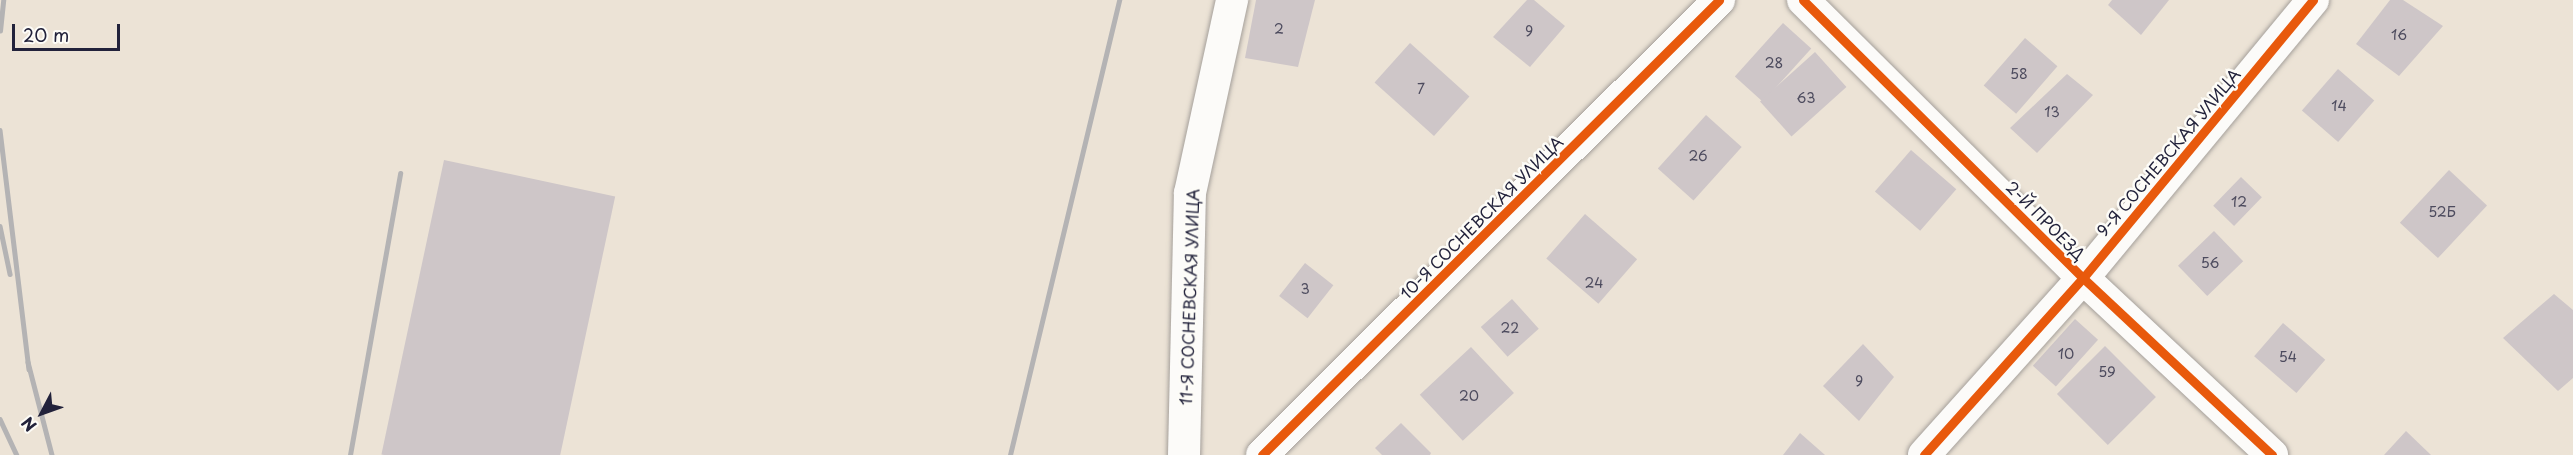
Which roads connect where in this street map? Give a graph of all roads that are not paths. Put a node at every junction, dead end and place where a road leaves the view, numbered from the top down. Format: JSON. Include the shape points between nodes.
{"nodes":[{"id":1,"x":1232,"y":0,"type":"edge"},
{"id":2,"x":1719,"y":0,"type":"edge"},
{"id":3,"x":1803,"y":0,"type":"edge"},
{"id":4,"x":2313,"y":0,"type":"edge"},
{"id":5,"x":2083,"y":278,"type":"junction"},
{"id":6,"x":1184,"y":455,"type":"edge"},
{"id":7,"x":1262,"y":455,"type":"edge"},
{"id":8,"x":1924,"y":455,"type":"edge"},
{"id":9,"x":2272,"y":455,"type":"edge"}],
"edges":[{"from":1,"to":6,"type":"street","name":"11-Я СОСНЕВСКАЯ УЛИЦА","via":[[1190,193]]},
{"from":2,"to":7,"type":"street","name":"10-Я СОСНЕВСКАЯ УЛИЦА"},
{"from":3,"to":5,"type":"street","name":"2-Й ПРОЕЗД"},
{"from":4,"to":5,"type":"street","name":"9-Я СОСНЕВСКАЯ УЛИЦА"},
{"from":5,"to":8,"type":"street","name":"9-Я СОСНЕВСКАЯ УЛИЦА"},
{"from":5,"to":9,"type":"street","name":"2-Й ПРОЕЗД"}]}
